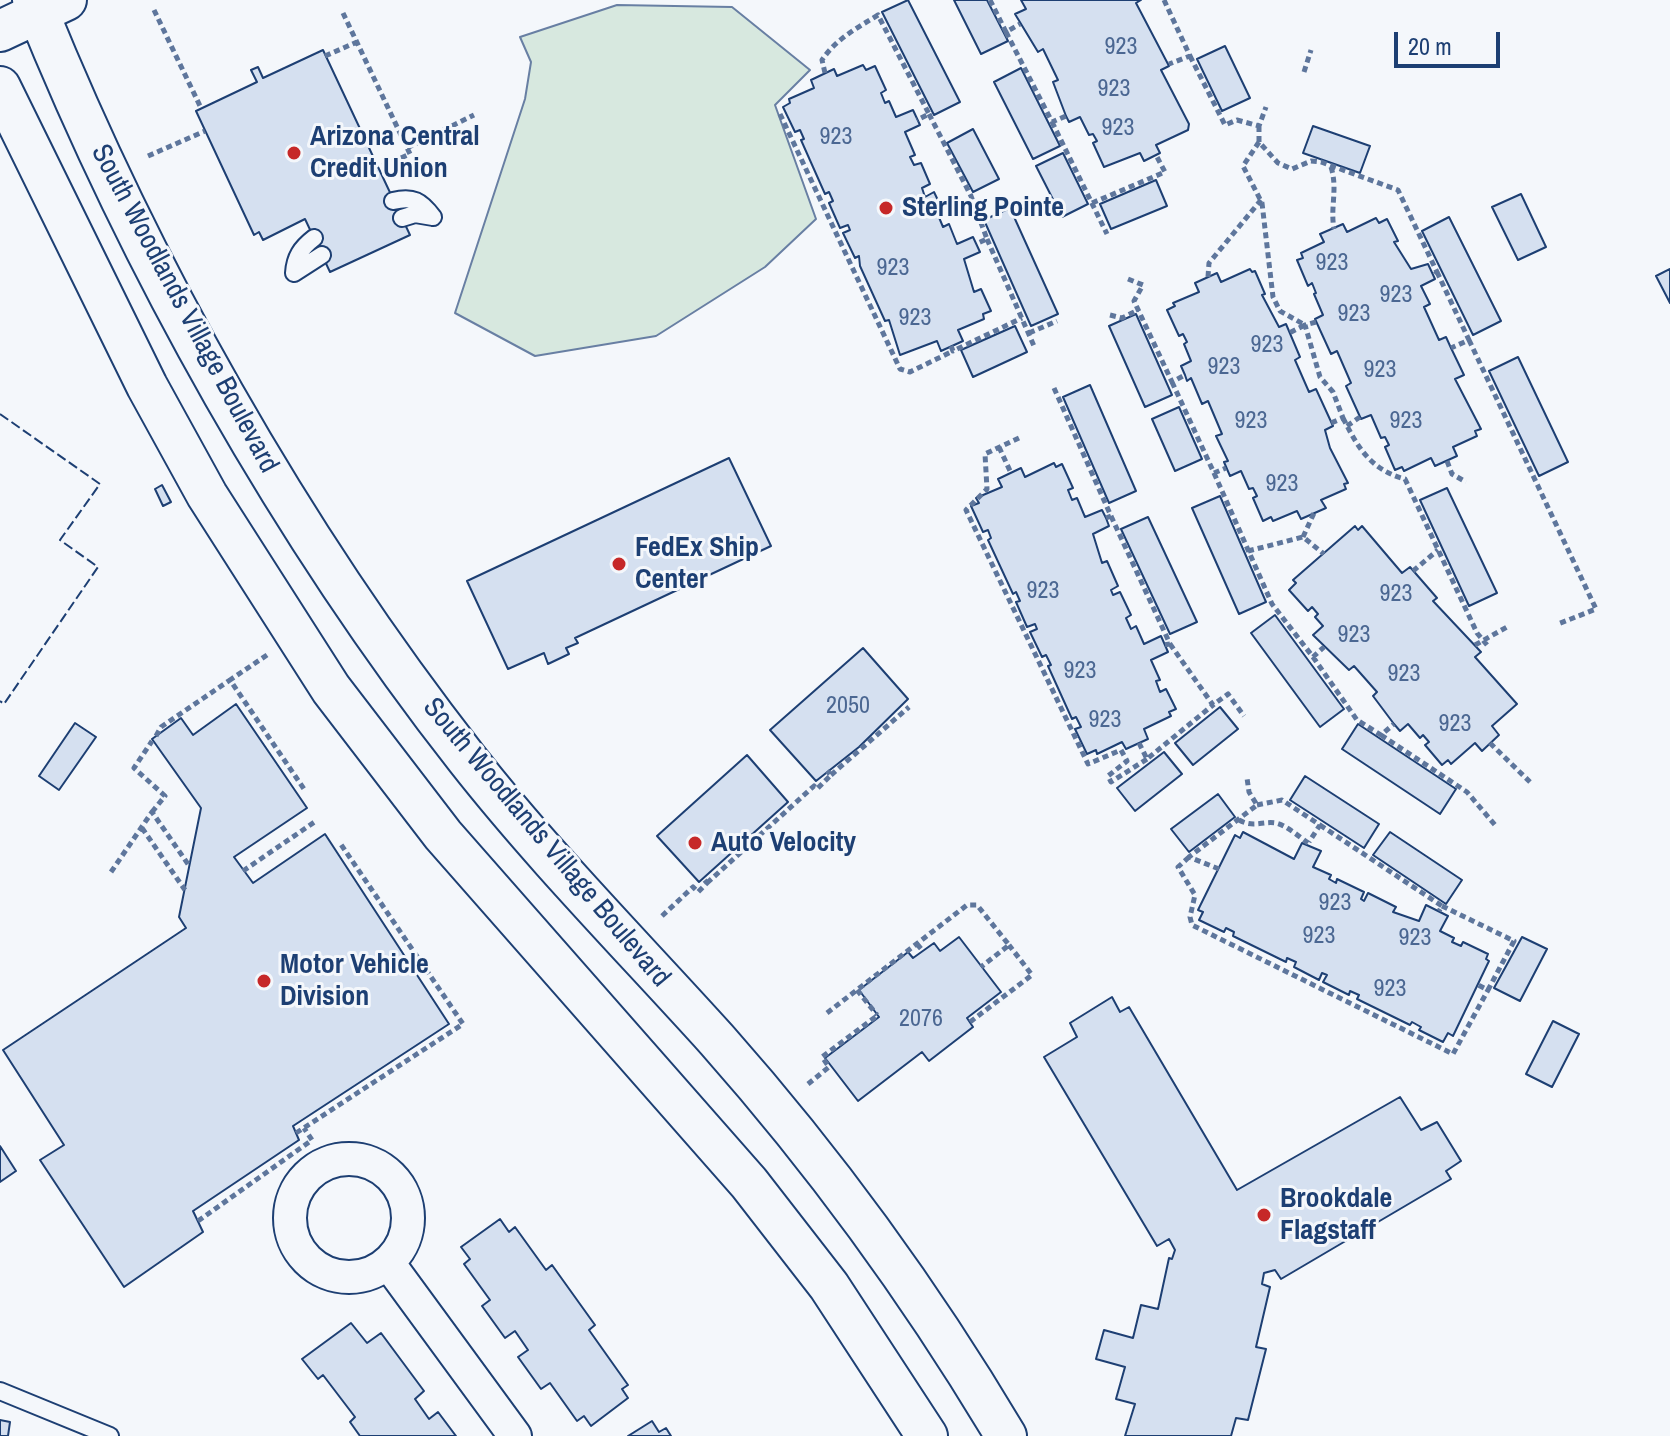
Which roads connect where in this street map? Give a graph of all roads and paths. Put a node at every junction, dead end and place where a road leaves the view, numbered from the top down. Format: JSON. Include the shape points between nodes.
{"nodes":[{"id":1,"x":990,"y":0,"type":"edge"},
{"id":2,"x":1164,"y":0,"type":"edge"},
{"id":3,"x":46,"y":4,"type":"edge"},
{"id":4,"x":154,"y":10,"type":"dead end"},
{"id":5,"x":343,"y":13,"type":"dead end"},
{"id":6,"x":1020,"y":24,"type":"dead end"},
{"id":7,"x":0,"y":31,"type":"edge"},
{"id":8,"x":1006,"y":32,"type":"junction"},
{"id":9,"x":357,"y":42,"type":"junction"},
{"id":10,"x":1311,"y":50,"type":"dead end"},
{"id":11,"x":325,"y":56,"type":"dead end"},
{"id":12,"x":1190,"y":56,"type":"junction"},
{"id":13,"x":1169,"y":64,"type":"dead end"},
{"id":14,"x":1304,"y":72,"type":"dead end"},
{"id":15,"x":825,"y":73,"type":"dead end"},
{"id":16,"x":0,"y":87,"type":"edge"},
{"id":17,"x":1266,"y":107,"type":"dead end"},
{"id":18,"x":201,"y":108,"type":"dead end"},
{"id":19,"x":780,"y":114,"type":"dead end"},
{"id":20,"x":929,"y":114,"type":"junction"},
{"id":21,"x":474,"y":115,"type":"dead end"},
{"id":22,"x":1066,"y":116,"type":"dead end"},
{"id":23,"x":917,"y":120,"type":"dead end"},
{"id":24,"x":1052,"y":122,"type":"junction"},
{"id":25,"x":1259,"y":126,"type":"junction"},
{"id":26,"x":205,"y":131,"type":"dead end"},
{"id":27,"x":1259,"y":142,"type":"junction"},
{"id":28,"x":407,"y":148,"type":"junction"},
{"id":29,"x":1156,"y":155,"type":"dead end"},
{"id":30,"x":148,"y":156,"type":"dead end"},
{"id":31,"x":1331,"y":166,"type":"junction"},
{"id":32,"x":380,"y":167,"type":"dead end"},
{"id":33,"x":1261,"y":200,"type":"junction"},
{"id":34,"x":393,"y":201,"type":"dead end"},
{"id":35,"x":1092,"y":203,"type":"junction"},
{"id":36,"x":402,"y":218,"type":"dead end"},
{"id":37,"x":1334,"y":229,"type":"dead end"},
{"id":38,"x":1107,"y":234,"type":"dead end"},
{"id":39,"x":314,"y":238,"type":"dead end"},
{"id":40,"x":987,"y":239,"type":"junction"},
{"id":41,"x":976,"y":244,"type":"dead end"},
{"id":42,"x":322,"y":255,"type":"dead end"},
{"id":43,"x":1208,"y":277,"type":"dead end"},
{"id":44,"x":1128,"y":279,"type":"dead end"},
{"id":45,"x":1139,"y":310,"type":"junction"},
{"id":46,"x":1110,"y":315,"type":"dead end"},
{"id":47,"x":1022,"y":318,"type":"junction"},
{"id":48,"x":1057,"y":321,"type":"dead end"},
{"id":49,"x":1316,"y":322,"type":"dead end"},
{"id":50,"x":1305,"y":325,"type":"junction"},
{"id":51,"x":1029,"y":333,"type":"junction"},
{"id":52,"x":1289,"y":333,"type":"dead end"},
{"id":53,"x":1469,"y":340,"type":"junction"},
{"id":54,"x":1034,"y":346,"type":"dead end"},
{"id":55,"x":1451,"y":348,"type":"dead end"},
{"id":56,"x":1185,"y":375,"type":"dead end"},
{"id":57,"x":1172,"y":382,"type":"junction"},
{"id":58,"x":1054,"y":388,"type":"dead end"},
{"id":59,"x":1360,"y":417,"type":"dead end"},
{"id":60,"x":1343,"y":418,"type":"junction"},
{"id":61,"x":1331,"y":423,"type":"dead end"},
{"id":62,"x":1347,"y":426,"type":"junction"},
{"id":63,"x":1019,"y":438,"type":"dead end"},
{"id":64,"x":999,"y":447,"type":"junction"},
{"id":65,"x":1447,"y":461,"type":"dead end"},
{"id":66,"x":1226,"y":468,"type":"dead end"},
{"id":67,"x":1011,"y":473,"type":"dead end"},
{"id":68,"x":1214,"y":473,"type":"junction"},
{"id":69,"x":1466,"y":482,"type":"dead end"},
{"id":70,"x":1314,"y":513,"type":"dead end"},
{"id":71,"x":1303,"y":537,"type":"junction"},
{"id":72,"x":1438,"y":550,"type":"junction"},
{"id":73,"x":1248,"y":551,"type":"junction"},
{"id":74,"x":1324,"y":554,"type":"dead end"},
{"id":75,"x":1413,"y":571,"type":"dead end"},
{"id":76,"x":1558,"y":624,"type":"dead end"},
{"id":77,"x":1507,"y":627,"type":"dead end"},
{"id":78,"x":1482,"y":638,"type":"junction"},
{"id":79,"x":1475,"y":645,"type":"dead end"},
{"id":80,"x":1487,"y":645,"type":"dead end"},
{"id":81,"x":1324,"y":647,"type":"dead end"},
{"id":82,"x":271,"y":652,"type":"dead end"},
{"id":83,"x":1313,"y":657,"type":"junction"},
{"id":84,"x":230,"y":680,"type":"junction"},
{"id":85,"x":1213,"y":705,"type":"junction"},
{"id":86,"x":909,"y":707,"type":"dead end"},
{"id":87,"x":1244,"y":716,"type":"dead end"},
{"id":88,"x":1394,"y":724,"type":"dead end"},
{"id":89,"x":1381,"y":735,"type":"junction"},
{"id":90,"x":1139,"y":743,"type":"dead end"},
{"id":91,"x":1490,"y":743,"type":"dead end"},
{"id":92,"x":1147,"y":759,"type":"junction"},
{"id":93,"x":1247,"y":778,"type":"dead end"},
{"id":94,"x":1530,"y":782,"type":"dead end"},
{"id":95,"x":306,"y":792,"type":"dead end"},
{"id":96,"x":1257,"y":805,"type":"junction"},
{"id":97,"x":152,"y":812,"type":"junction"},
{"id":98,"x":1239,"y":820,"type":"junction"},
{"id":99,"x":316,"y":821,"type":"dead end"},
{"id":100,"x":1320,"y":825,"type":"junction"},
{"id":101,"x":1495,"y":825,"type":"dead end"},
{"id":102,"x":142,"y":828,"type":"junction"},
{"id":103,"x":340,"y":843,"type":"dead end"},
{"id":104,"x":1189,"y":857,"type":"junction"},
{"id":105,"x":190,"y":867,"type":"dead end"},
{"id":106,"x":1219,"y":869,"type":"dead end"},
{"id":107,"x":243,"y":871,"type":"dead end"},
{"id":108,"x":111,"y":872,"type":"dead end"},
{"id":109,"x":185,"y":890,"type":"dead end"},
{"id":110,"x":662,"y":916,"type":"dead end"},
{"id":111,"x":399,"y":932,"type":"junction"},
{"id":112,"x":391,"y":938,"type":"dead end"},
{"id":113,"x":917,"y":944,"type":"junction"},
{"id":114,"x":1009,"y":945,"type":"junction"},
{"id":115,"x":923,"y":951,"type":"dead end"},
{"id":116,"x":981,"y":967,"type":"dead end"},
{"id":117,"x":1478,"y":985,"type":"dead end"},
{"id":118,"x":861,"y":988,"type":"junction"},
{"id":119,"x":1488,"y":990,"type":"junction"},
{"id":120,"x":827,"y":1013,"type":"dead end"},
{"id":121,"x":970,"y":1022,"type":"dead end"},
{"id":122,"x":808,"y":1084,"type":"dead end"},
{"id":123,"x":304,"y":1128,"type":"junction"},
{"id":124,"x":296,"y":1133,"type":"dead end"},
{"id":125,"x":198,"y":1221,"type":"dead end"},
{"id":126,"x":389,"y":1264,"type":"dead end"},
{"id":127,"x":0,"y":1391,"type":"edge"},
{"id":128,"x":110,"y":1436,"type":"edge"},
{"id":129,"x":515,"y":1436,"type":"edge"},
{"id":130,"x":927,"y":1436,"type":"edge"},
{"id":131,"x":1006,"y":1436,"type":"edge"}],
"edges":[{"from":1,"to":8,"type":"path"},
{"from":2,"to":12,"type":"path"},
{"from":3,"to":7,"type":"street"},
{"from":3,"to":131,"type":"street","name":"South Woodlands Village Boulevard","via":[[59,66],[147,247],[286,501],[330,570],[467,759],[718,1041],[868,1224]]},
{"from":4,"to":18,"type":"path"},
{"from":5,"to":9,"type":"path"},
{"from":6,"to":8,"type":"path"},
{"from":8,"to":24,"type":"path"},
{"from":9,"to":11,"type":"path"},
{"from":9,"to":28,"type":"path"},
{"from":10,"to":14,"type":"path"},
{"from":12,"to":13,"type":"path"},
{"from":12,"to":25,"type":"path","via":[[1225,125],[1237,120]]},
{"from":15,"to":20,"type":"path","via":[[822,60],[828,51],[878,15]]},
{"from":16,"to":130,"type":"street","via":[[147,386],[207,495],[331,689],[443,835],[749,1183],[829,1286]]},
{"from":17,"to":25,"type":"path"},
{"from":19,"to":47,"type":"path","via":[[900,369],[910,372]]},
{"from":20,"to":23,"type":"path"},
{"from":20,"to":40,"type":"path"},
{"from":21,"to":28,"type":"path"},
{"from":22,"to":24,"type":"path"},
{"from":24,"to":35,"type":"path"},
{"from":25,"to":27,"type":"path"},
{"from":26,"to":30,"type":"path"},
{"from":27,"to":31,"type":"path","via":[[1278,163],[1292,169],[1311,161]]},
{"from":27,"to":33,"type":"path","via":[[1243,166]]},
{"from":28,"to":32,"type":"path","via":[[410,154]]},
{"from":29,"to":35,"type":"path","via":[[1165,172]]},
{"from":31,"to":37,"type":"path","via":[[1336,182]]},
{"from":31,"to":53,"type":"path","via":[[1398,190]]},
{"from":33,"to":43,"type":"path","via":[[1209,263]]},
{"from":33,"to":50,"type":"path","via":[[1273,297],[1280,311]]},
{"from":34,"to":36,"type":"lane","via":[[410,197],[433,217]]},
{"from":35,"to":38,"type":"path"},
{"from":39,"to":42,"type":"lane","via":[[302,247],[294,273]]},
{"from":40,"to":41,"type":"path"},
{"from":40,"to":47,"type":"path"},
{"from":44,"to":45,"type":"path","via":[[1143,285],[1134,301]]},
{"from":45,"to":46,"type":"path","via":[[1122,318]]},
{"from":45,"to":57,"type":"path"},
{"from":47,"to":51,"type":"path"},
{"from":48,"to":51,"type":"path"},
{"from":49,"to":50,"type":"path"},
{"from":50,"to":52,"type":"path"},
{"from":50,"to":60,"type":"path","via":[[1320,377]]},
{"from":51,"to":54,"type":"path"},
{"from":53,"to":55,"type":"path"},
{"from":53,"to":76,"type":"path","via":[[1596,609]]},
{"from":56,"to":57,"type":"path"},
{"from":57,"to":68,"type":"path"},
{"from":58,"to":85,"type":"path","via":[[1167,644]]},
{"from":59,"to":62,"type":"path"},
{"from":60,"to":61,"type":"path"},
{"from":60,"to":62,"type":"path"},
{"from":62,"to":72,"type":"path","via":[[1371,463],[1405,479]]},
{"from":63,"to":64,"type":"path"},
{"from":64,"to":67,"type":"path"},
{"from":64,"to":92,"type":"path","via":[[985,454],[987,489],[966,510],[1088,764],[1121,750],[1127,761],[1108,776],[1111,782]]},
{"from":65,"to":69,"type":"path","via":[[1452,474]]},
{"from":66,"to":68,"type":"path"},
{"from":68,"to":73,"type":"path"},
{"from":70,"to":71,"type":"path"},
{"from":71,"to":73,"type":"path"},
{"from":71,"to":74,"type":"path"},
{"from":72,"to":75,"type":"path"},
{"from":72,"to":78,"type":"path"},
{"from":73,"to":83,"type":"path","via":[[1272,604]]},
{"from":77,"to":78,"type":"path"},
{"from":78,"to":79,"type":"path"},
{"from":78,"to":80,"type":"path"},
{"from":81,"to":83,"type":"path"},
{"from":82,"to":84,"type":"path"},
{"from":83,"to":89,"type":"path","via":[[1357,720]]},
{"from":84,"to":95,"type":"path"},
{"from":84,"to":97,"type":"path","via":[[161,727],[134,768],[165,796]]},
{"from":85,"to":87,"type":"path","via":[[1228,694]]},
{"from":85,"to":92,"type":"path"},
{"from":86,"to":110,"type":"path","via":[[705,880],[698,892],[693,887]]},
{"from":88,"to":89,"type":"path"},
{"from":89,"to":101,"type":"path","via":[[1467,792]]},
{"from":90,"to":92,"type":"path"},
{"from":91,"to":94,"type":"path"},
{"from":93,"to":96,"type":"path"},
{"from":96,"to":98,"type":"path"},
{"from":96,"to":100,"type":"path","via":[[1282,800]]},
{"from":97,"to":102,"type":"path"},
{"from":97,"to":105,"type":"path"},
{"from":98,"to":100,"type":"path","via":[[1250,826],[1284,825],[1308,844]]},
{"from":98,"to":104,"type":"path"},
{"from":99,"to":107,"type":"path"},
{"from":100,"to":119,"type":"path","via":[[1440,909],[1514,941]]},
{"from":102,"to":108,"type":"path"},
{"from":102,"to":109,"type":"path"},
{"from":103,"to":111,"type":"path"},
{"from":104,"to":106,"type":"path"},
{"from":104,"to":119,"type":"path","via":[[1178,867],[1195,895],[1192,925],[1453,1054]]},
{"from":111,"to":112,"type":"path"},
{"from":111,"to":123,"type":"path","via":[[463,1024]]},
{"from":113,"to":114,"type":"path","via":[[967,905],[977,905]]},
{"from":113,"to":115,"type":"path"},
{"from":113,"to":118,"type":"path"},
{"from":114,"to":116,"type":"path"},
{"from":114,"to":121,"type":"path","via":[[1032,975]]},
{"from":117,"to":119,"type":"path"},
{"from":118,"to":120,"type":"path"},
{"from":118,"to":122,"type":"path","via":[[877,1015],[822,1057],[829,1067]]},
{"from":123,"to":124,"type":"path"},
{"from":123,"to":125,"type":"path","via":[[312,1140]]},
{"from":126,"to":129,"type":"street"},
{"from":127,"to":128,"type":"lane"}]}
